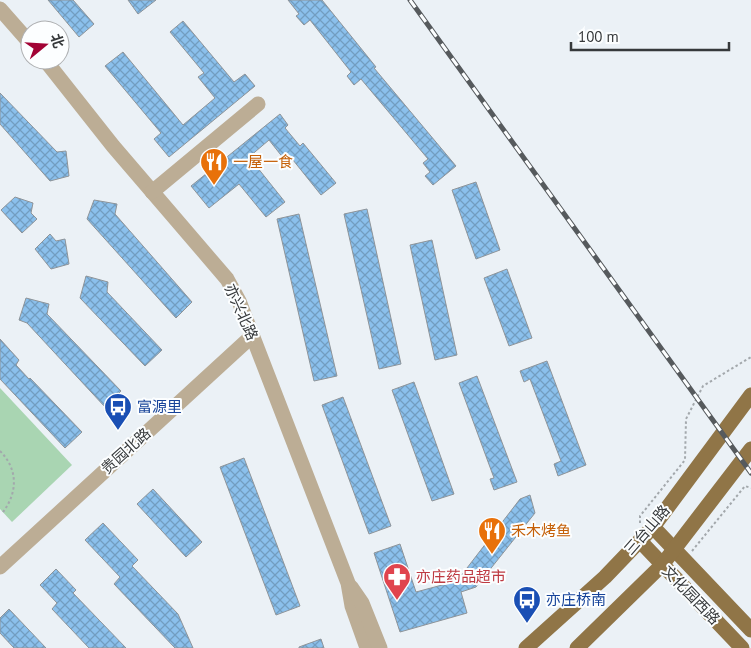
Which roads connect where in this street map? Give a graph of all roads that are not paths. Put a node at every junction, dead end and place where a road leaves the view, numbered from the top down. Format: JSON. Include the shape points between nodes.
{"nodes":[{"id":1,"x":0,"y":9,"type":"edge"},
{"id":2,"x":20,"y":32,"type":"edge"},
{"id":3,"x":53,"y":70,"type":"edge"},
{"id":4,"x":258,"y":104,"type":"dead end"},
{"id":5,"x":152,"y":192,"type":"junction"},
{"id":6,"x":252,"y":336,"type":"junction"},
{"id":7,"x":751,"y":395,"type":"edge"},
{"id":8,"x":751,"y":449,"type":"edge"},
{"id":9,"x":653,"y":527,"type":"junction"},
{"id":10,"x":640,"y":541,"type":"junction"},
{"id":11,"x":680,"y":555,"type":"junction"},
{"id":12,"x":662,"y":565,"type":"junction"},
{"id":13,"x":0,"y":567,"type":"edge"},
{"id":14,"x":348,"y":583,"type":"junction"},
{"id":15,"x":751,"y":630,"type":"edge"},
{"id":16,"x":367,"y":648,"type":"edge"},
{"id":17,"x":380,"y":648,"type":"edge"},
{"id":18,"x":526,"y":648,"type":"edge"},
{"id":19,"x":577,"y":648,"type":"edge"},
{"id":20,"x":742,"y":648,"type":"edge"}],
"edges":[{"from":1,"to":2,"type":"street"},
{"from":3,"to":5,"type":"street","name":"亦兴北路"},
{"from":4,"to":5,"type":"street"},
{"from":5,"to":6,"type":"street","name":"亦兴北路","via":[[227,279]]},
{"from":6,"to":13,"type":"street","name":"贵园北路"},
{"from":6,"to":14,"type":"street","name":"亦兴北路"},
{"from":7,"to":9,"type":"main road","name":"三台山路"},
{"from":8,"to":11,"type":"main road"},
{"from":9,"to":10,"type":"main road","name":"三台山路"},
{"from":9,"to":11,"type":"main road","name":"文化园西路"},
{"from":10,"to":12,"type":"main road","name":"文化园西路"},
{"from":10,"to":18,"type":"main road","name":"三台山路"},
{"from":11,"to":12,"type":"main road"},
{"from":11,"to":15,"type":"main road","name":"文化园西路"},
{"from":12,"to":19,"type":"main road"},
{"from":12,"to":20,"type":"main road","name":"文化园西路"},
{"from":14,"to":16,"type":"street","name":"亦兴北路","via":[[352,606]]},
{"from":14,"to":17,"type":"street","name":"亦兴北路","via":[[362,603]]}]}
